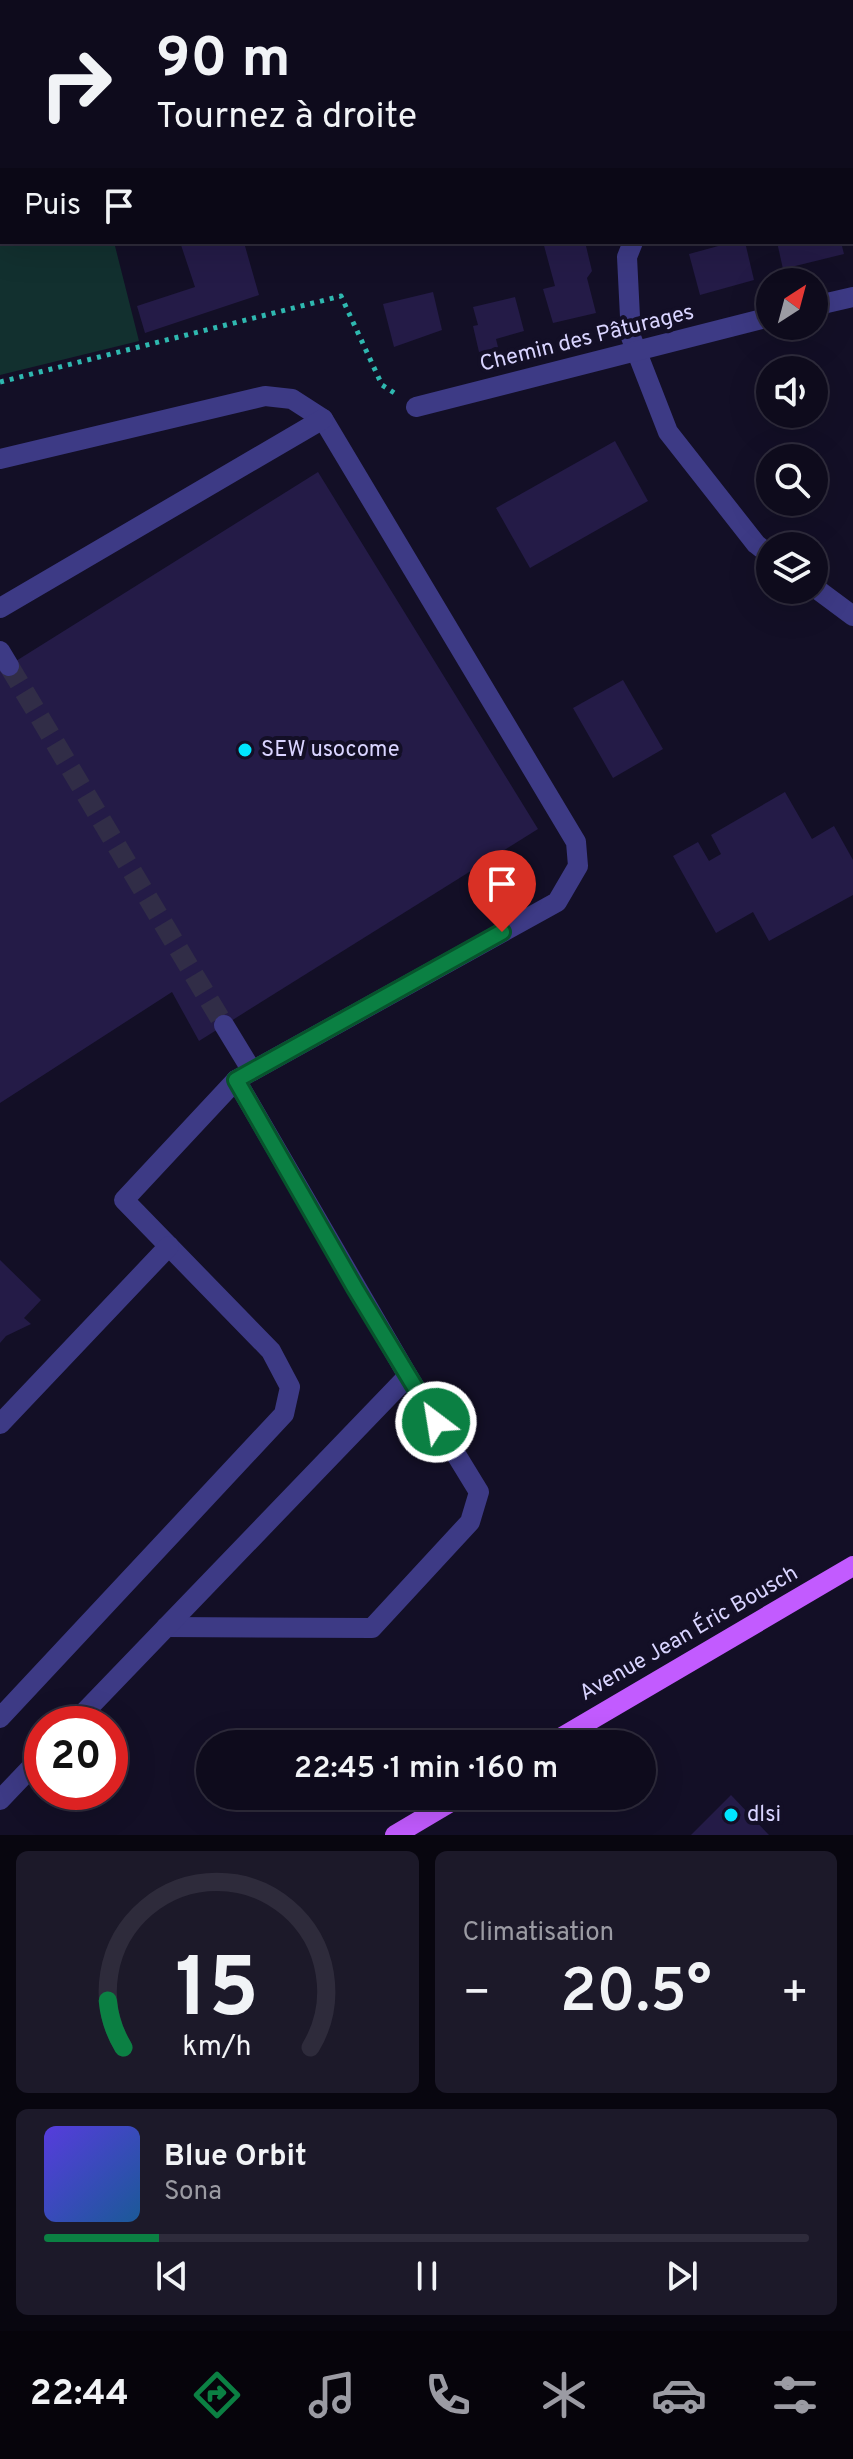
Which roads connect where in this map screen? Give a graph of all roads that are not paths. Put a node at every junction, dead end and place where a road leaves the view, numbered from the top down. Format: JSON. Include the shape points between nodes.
{"nodes":[{"id":1,"x":632,"y":244,"type":"edge"},
{"id":2,"x":853,"y":297,"type":"edge"},
{"id":3,"x":828,"y":303,"type":"edge"},
{"id":4,"x":756,"y":321,"type":"edge"},
{"id":5,"x":637,"y":351,"type":"junction"},
{"id":6,"x":416,"y":407,"type":"road end"},
{"id":7,"x":323,"y":419,"type":"junction"},
{"id":8,"x":0,"y":459,"type":"edge"},
{"id":9,"x":756,"y":544,"type":"edge"},
{"id":10,"x":828,"y":597,"type":"edge"},
{"id":11,"x":0,"y":608,"type":"edge"},
{"id":12,"x":853,"y":616,"type":"edge"},
{"id":13,"x":224,"y":1025,"type":"tunnel mouth"},
{"id":14,"x":244,"y":1075,"type":"junction"},
{"id":15,"x":169,"y":1246,"type":"junction"},
{"id":16,"x":408,"y":1376,"type":"junction"},
{"id":17,"x":0,"y":1424,"type":"edge"},
{"id":18,"x":853,"y":1566,"type":"edge"},
{"id":19,"x":166,"y":1627,"type":"junction"},
{"id":20,"x":90,"y":1706,"type":"edge"},
{"id":21,"x":0,"y":1718,"type":"edge"},
{"id":22,"x":574,"y":1730,"type":"edge"},
{"id":23,"x":24,"y":1775,"type":"edge"},
{"id":24,"x":0,"y":1800,"type":"edge"},
{"id":25,"x":437,"y":1810,"type":"edge"},
{"id":26,"x":395,"y":1835,"type":"edge"}],
"edges":[{"from":1,"to":5,"type":"street","via":[[627,257],[631,337]]},
{"from":2,"to":3,"type":"street"},
{"from":4,"to":5,"type":"street","name":"Chemin des Pâturages"},
{"from":5,"to":6,"type":"street","name":"Chemin des Pâturages"},
{"from":5,"to":9,"type":"street","via":[[668,432]]},
{"from":7,"to":8,"type":"street","via":[[292,399],[265,396]]},
{"from":7,"to":11,"type":"street"},
{"from":7,"to":14,"type":"street","via":[[576,842],[578,866],[557,902]]},
{"from":10,"to":12,"type":"street"},
{"from":13,"to":14,"type":"street"},
{"from":14,"to":15,"type":"street","via":[[124,1200]]},
{"from":14,"to":16,"type":"street"},
{"from":15,"to":17,"type":"street"},
{"from":15,"to":21,"type":"street","via":[[271,1351],[290,1387],[284,1414]]},
{"from":16,"to":19,"type":"street"},
{"from":16,"to":19,"type":"street","via":[[479,1492],[470,1522],[372,1628]]},
{"from":18,"to":22,"type":"main road","name":"Avenue Jean Éric Bousch"},
{"from":19,"to":20,"type":"street"},
{"from":23,"to":24,"type":"street"},
{"from":25,"to":26,"type":"main road"}]}
